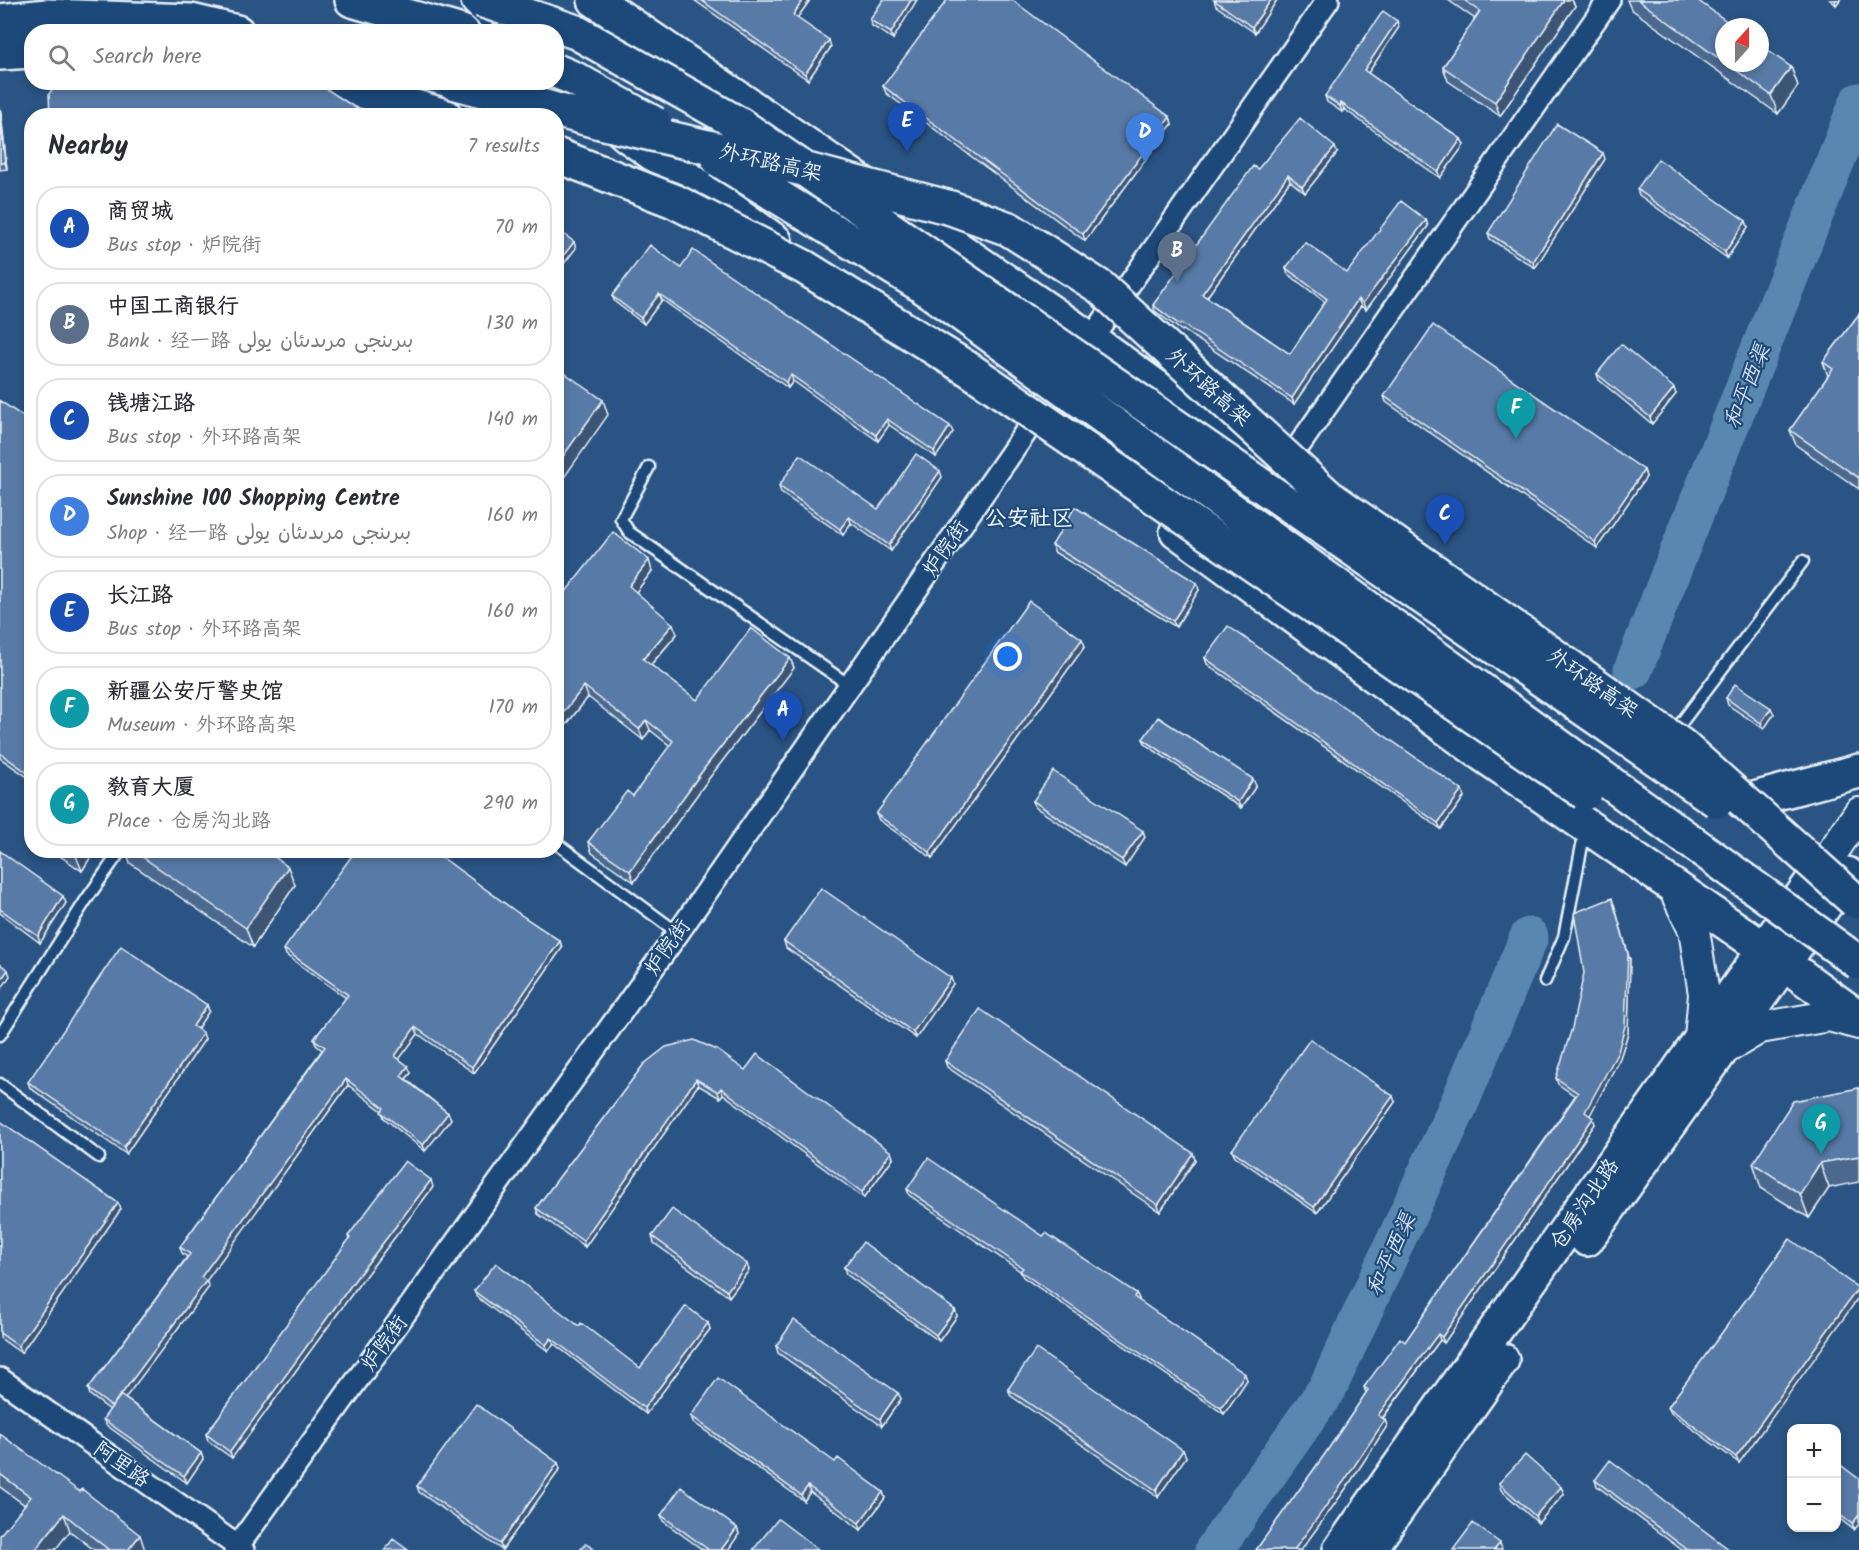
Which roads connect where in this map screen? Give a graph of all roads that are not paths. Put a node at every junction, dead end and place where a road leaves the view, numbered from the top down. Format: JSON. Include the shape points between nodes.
{"nodes":[{"id":1,"x":352,"y":0,"type":"edge"},
{"id":2,"x":479,"y":0,"type":"edge"},
{"id":3,"x":595,"y":0,"type":"edge"},
{"id":4,"x":1328,"y":0,"type":"edge"},
{"id":5,"x":1609,"y":0,"type":"edge"},
{"id":6,"x":0,"y":21,"type":"edge"},
{"id":7,"x":204,"y":24,"type":"edge"},
{"id":8,"x":434,"y":24,"type":"edge"},
{"id":9,"x":504,"y":24,"type":"edge"},
{"id":10,"x":550,"y":24,"type":"edge"},
{"id":11,"x":564,"y":29,"type":"edge"},
{"id":12,"x":24,"y":52,"type":"edge"},
{"id":13,"x":0,"y":53,"type":"edge"},
{"id":14,"x":564,"y":74,"type":"edge"},
{"id":15,"x":564,"y":78,"type":"edge"},
{"id":16,"x":358,"y":90,"type":"edge"},
{"id":17,"x":482,"y":90,"type":"edge"},
{"id":18,"x":419,"y":108,"type":"edge"},
{"id":19,"x":549,"y":108,"type":"edge"},
{"id":20,"x":564,"y":112,"type":"edge"},
{"id":21,"x":564,"y":158,"type":"edge"},
{"id":22,"x":1090,"y":339,"type":"junction"},
{"id":23,"x":1032,"y":424,"type":"junction"},
{"id":24,"x":649,"y":467,"type":"dead end"},
{"id":25,"x":1278,"y":476,"type":"junction"},
{"id":26,"x":1803,"y":561,"type":"dead end"},
{"id":27,"x":849,"y":685,"type":"junction"},
{"id":28,"x":1663,"y":746,"type":"junction"},
{"id":29,"x":1859,"y":771,"type":"edge"},
{"id":30,"x":1743,"y":802,"type":"junction"},
{"id":31,"x":1859,"y":813,"type":"edge"},
{"id":32,"x":1586,"y":827,"type":"junction"},
{"id":33,"x":564,"y":849,"type":"edge"},
{"id":34,"x":115,"y":858,"type":"edge"},
{"id":35,"x":1851,"y":879,"type":"edge"},
{"id":36,"x":1673,"y":887,"type":"junction"},
{"id":37,"x":678,"y":933,"type":"junction"},
{"id":38,"x":1773,"y":956,"type":"junction"},
{"id":39,"x":1859,"y":963,"type":"edge"},
{"id":40,"x":1545,"y":981,"type":"dead end"},
{"id":41,"x":1859,"y":1018,"type":"edge"},
{"id":42,"x":1859,"y":1024,"type":"edge"},
{"id":43,"x":0,"y":1035,"type":"edge"},
{"id":44,"x":1710,"y":1045,"type":"junction"},
{"id":45,"x":0,"y":1084,"type":"edge"},
{"id":46,"x":99,"y":1157,"type":"dead end"},
{"id":47,"x":0,"y":1379,"type":"edge"},
{"id":48,"x":239,"y":1549,"type":"edge"},
{"id":49,"x":1340,"y":1550,"type":"edge"},
{"id":50,"x":1369,"y":1550,"type":"edge"}],
"edges":[{"from":1,"to":8,"type":"main road"},
{"from":2,"to":9,"type":"main road"},
{"from":2,"to":10,"type":"main road","bridge":true},
{"from":3,"to":22,"type":"main road"},
{"from":4,"to":22,"type":"street","name":"炉院街"},
{"from":5,"to":25,"type":"street"},
{"from":6,"to":7,"type":"main road","via":[[47,16]]},
{"from":11,"to":35,"type":"main road","bridge":true,"via":[[739,124],[1745,820]]},
{"from":12,"to":13,"type":"main road"},
{"from":14,"to":39,"type":"main road","bridge":true,"via":[[738,171],[921,285]]},
{"from":15,"to":23,"type":"main road","via":[[627,135]]},
{"from":16,"to":18,"type":"main road"},
{"from":17,"to":19,"type":"main road","name":"外环路高架","bridge":true},
{"from":20,"to":35,"type":"main road","name":"外环路高架","bridge":true,"via":[[807,170],[940,205],[1009,229],[1100,287],[1329,497],[1681,745]]},
{"from":21,"to":39,"type":"main road","bridge":true,"via":[[674,201],[794,262],[951,358],[1692,866]]},
{"from":22,"to":23,"type":"street","name":"炉院街"},
{"from":22,"to":25,"type":"main road"},
{"from":23,"to":27,"type":"street","name":"炉院街"},
{"from":23,"to":32,"type":"main road"},
{"from":24,"to":27,"type":"lane","via":[[621,519],[629,532]]},
{"from":25,"to":28,"type":"main road"},
{"from":26,"to":28,"type":"lane"},
{"from":27,"to":37,"type":"street","name":"炉院街"},
{"from":28,"to":30,"type":"main road"},
{"from":29,"to":30,"type":"main road"},
{"from":30,"to":35,"type":"main road"},
{"from":31,"to":35,"type":"main road"},
{"from":32,"to":36,"type":"main road"},
{"from":32,"to":40,"type":"lane","via":[[1564,937]]},
{"from":33,"to":37,"type":"lane"},
{"from":34,"to":43,"type":"lane"},
{"from":35,"to":38,"type":"main road","name":"仓房沟北路"},
{"from":36,"to":38,"type":"main road"},
{"from":36,"to":44,"type":"main road","via":[[1694,930]]},
{"from":37,"to":48,"type":"street","name":"炉院街"},
{"from":38,"to":41,"type":"main road"},
{"from":38,"to":44,"type":"main road","name":"仓房沟北路"},
{"from":42,"to":44,"type":"main road","via":[[1829,1016],[1760,1028]]},
{"from":44,"to":49,"type":"main road","name":"仓房沟北路","via":[[1537,1272]]},
{"from":44,"to":50,"type":"main road","name":"仓房沟北路","via":[[1573,1258]]},
{"from":45,"to":46,"type":"lane"},
{"from":47,"to":48,"type":"street","name":"阿里路"}]}
